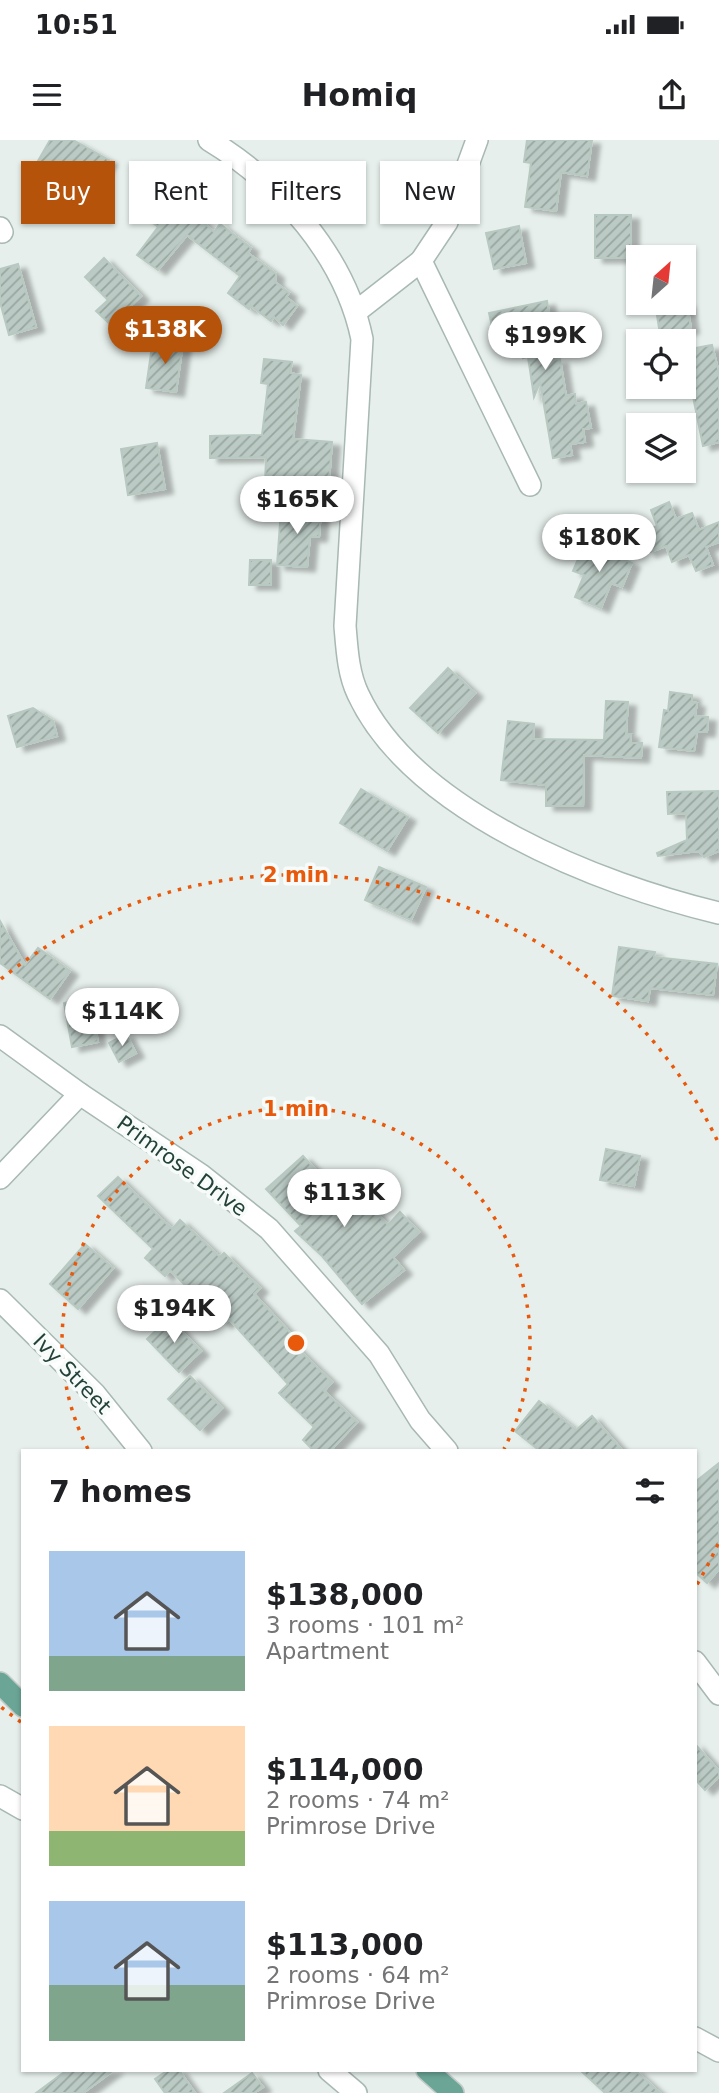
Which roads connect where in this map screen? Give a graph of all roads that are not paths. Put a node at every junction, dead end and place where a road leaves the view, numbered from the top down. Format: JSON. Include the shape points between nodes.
{"nodes":[{"id":1,"x":209,"y":140,"type":"edge"},
{"id":2,"x":477,"y":140,"type":"edge"},
{"id":3,"x":421,"y":261,"type":"junction"},
{"id":4,"x":356,"y":311,"type":"junction"},
{"id":5,"x":530,"y":485,"type":"dead end"},
{"id":6,"x":719,"y":913,"type":"edge"},
{"id":7,"x":0,"y":1036,"type":"edge"},
{"id":8,"x":80,"y":1094,"type":"junction"},
{"id":9,"x":0,"y":1178,"type":"edge"},
{"id":10,"x":0,"y":1300,"type":"edge"},
{"id":11,"x":139,"y":1449,"type":"edge"},
{"id":12,"x":445,"y":1449,"type":"edge"},
{"id":13,"x":697,"y":1665,"type":"edge"},
{"id":14,"x":0,"y":1683,"type":"edge"},
{"id":15,"x":719,"y":1694,"type":"edge"},
{"id":16,"x":21,"y":1704,"type":"edge"},
{"id":17,"x":0,"y":1796,"type":"edge"},
{"id":18,"x":21,"y":1808,"type":"edge"},
{"id":19,"x":697,"y":2039,"type":"edge"},
{"id":20,"x":719,"y":2050,"type":"edge"},
{"id":21,"x":331,"y":2072,"type":"edge"},
{"id":22,"x":429,"y":2072,"type":"edge"},
{"id":23,"x":356,"y":2093,"type":"edge"},
{"id":24,"x":453,"y":2093,"type":"edge"}],
"edges":[{"from":1,"to":4,"type":"street","via":[[259,176],[302,218]]},
{"from":2,"to":3,"type":"street","via":[[447,222]]},
{"from":3,"to":4,"type":"street"},
{"from":3,"to":5,"type":"street"},
{"from":4,"to":6,"type":"street","via":[[362,339],[345,626],[358,694],[396,749],[491,824],[626,888]]},
{"from":7,"to":8,"type":"street","name":"Primrose Drive"},
{"from":8,"to":9,"type":"street"},
{"from":8,"to":12,"type":"street","name":"Primrose Drive","via":[[201,1175],[269,1229],[379,1354],[420,1420]]},
{"from":10,"to":11,"type":"street","name":"Ivy Street","via":[[95,1395]]},
{"from":13,"to":15,"type":"street"},
{"from":14,"to":16,"type":"main road"},
{"from":17,"to":18,"type":"street"},
{"from":19,"to":20,"type":"street"},
{"from":21,"to":23,"type":"street"},
{"from":22,"to":24,"type":"main road"}]}
